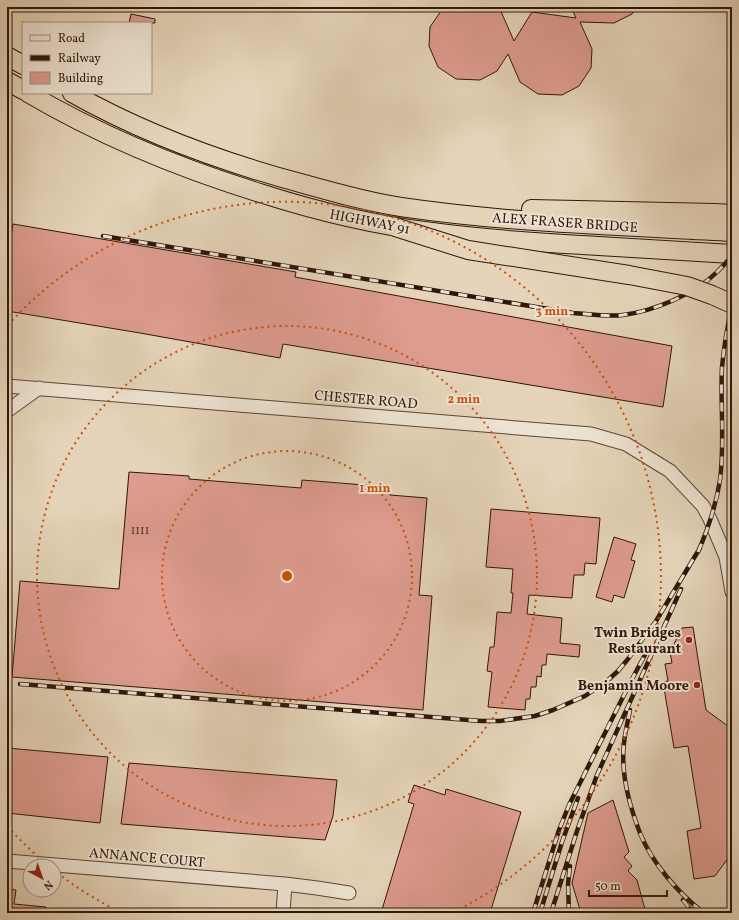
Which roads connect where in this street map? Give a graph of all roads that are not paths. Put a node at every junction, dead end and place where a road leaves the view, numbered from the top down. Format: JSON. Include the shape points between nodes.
{"nodes":[{"id":1,"x":7,"y":56,"type":"edge"},
{"id":2,"x":22,"y":64,"type":"edge"},
{"id":3,"x":7,"y":81,"type":"edge"},
{"id":4,"x":22,"y":90,"type":"edge"},
{"id":5,"x":29,"y":94,"type":"edge"},
{"id":6,"x":74,"y":94,"type":"edge"},
{"id":7,"x":399,"y":207,"type":"junction"},
{"id":8,"x":732,"y":214,"type":"edge"},
{"id":9,"x":395,"y":227,"type":"junction"},
{"id":10,"x":732,"y":232,"type":"edge"},
{"id":11,"x":732,"y":254,"type":"edge"},
{"id":12,"x":732,"y":304,"type":"edge"},
{"id":13,"x":7,"y":386,"type":"edge"},
{"id":14,"x":39,"y":388,"type":"junction"},
{"id":15,"x":7,"y":411,"type":"edge"},
{"id":16,"x":732,"y":592,"type":"edge"},
{"id":17,"x":7,"y":861,"type":"edge"},
{"id":18,"x":285,"y":884,"type":"junction"},
{"id":19,"x":349,"y":893,"type":"dead end"},
{"id":20,"x":283,"y":913,"type":"edge"}],
"edges":[{"from":1,"to":2,"type":"highway"},
{"from":3,"to":4,"type":"highway"},
{"from":5,"to":9,"type":"highway","name":"HIGHWAY 91","via":[[106,134],[207,176],[321,211]]},
{"from":6,"to":7,"type":"highway","name":"HIGHWAY 91","via":[[142,128],[214,156],[287,180]]},
{"from":7,"to":8,"type":"highway"},
{"from":7,"to":10,"type":"highway","name":"ALEX FRASER BRIDGE","via":[[516,220]]},
{"from":9,"to":11,"type":"highway","name":"HIGHWAY 91","bridge":true,"via":[[514,241]]},
{"from":9,"to":12,"type":"highway","bridge":true,"via":[[468,250],[687,286]]},
{"from":13,"to":14,"type":"street","name":"CHESTER ROAD"},
{"from":14,"to":15,"type":"street"},
{"from":14,"to":16,"type":"street","name":"CHESTER ROAD","via":[[591,434],[626,444],[670,471],[703,506],[726,556]]},
{"from":17,"to":18,"type":"street","name":"ANNANCE COURT"},
{"from":18,"to":19,"type":"street","name":"ANNANCE COURT"},
{"from":18,"to":20,"type":"street"}]}
